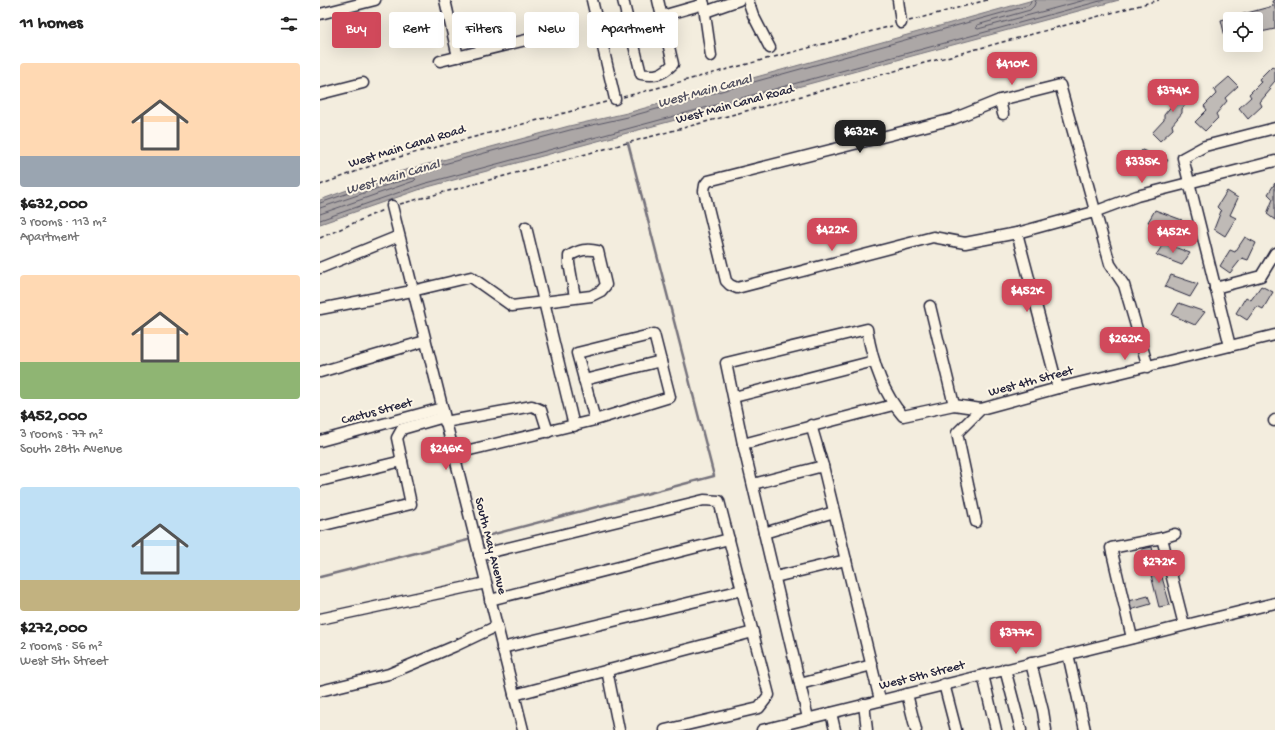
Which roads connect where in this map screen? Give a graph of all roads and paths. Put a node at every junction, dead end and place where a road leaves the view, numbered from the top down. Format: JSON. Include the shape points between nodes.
{"nodes":[{"id":1,"x":375,"y":0,"type":"edge"},
{"id":2,"x":445,"y":0,"type":"edge"},
{"id":3,"x":592,"y":0,"type":"edge"},
{"id":4,"x":623,"y":0,"type":"edge"},
{"id":5,"x":658,"y":0,"type":"edge"},
{"id":6,"x":739,"y":0,"type":"edge"},
{"id":7,"x":748,"y":0,"type":"edge"},
{"id":8,"x":898,"y":0,"type":"edge"},
{"id":9,"x":987,"y":0,"type":"edge"},
{"id":10,"x":1159,"y":0,"type":"edge"},
{"id":11,"x":704,"y":5,"type":"edge"},
{"id":12,"x":626,"y":12,"type":"edge"},
{"id":13,"x":661,"y":12,"type":"edge"},
{"id":14,"x":677,"y":12,"type":"edge"},
{"id":15,"x":320,"y":14,"type":"edge"},
{"id":16,"x":901,"y":23,"type":"junction"},
{"id":17,"x":524,"y":41,"type":"edge"},
{"id":18,"x":635,"y":48,"type":"edge"},
{"id":19,"x":669,"y":48,"type":"edge"},
{"id":20,"x":770,"y":48,"type":"dead end"},
{"id":21,"x":711,"y":56,"type":"dead end"},
{"id":22,"x":458,"y":57,"type":"junction"},
{"id":23,"x":440,"y":61,"type":"dead end"},
{"id":24,"x":363,"y":83,"type":"dead end"},
{"id":25,"x":320,"y":94,"type":"edge"},
{"id":26,"x":615,"y":99,"type":"junction"},
{"id":27,"x":1000,"y":100,"type":"junction"},
{"id":28,"x":1003,"y":114,"type":"dead end"},
{"id":29,"x":1275,"y":128,"type":"edge"},
{"id":30,"x":1275,"y":161,"type":"edge"},
{"id":31,"x":1189,"y":183,"type":"junction"},
{"id":32,"x":320,"y":184,"type":"edge"},
{"id":33,"x":392,"y":206,"type":"junction"},
{"id":34,"x":1094,"y":212,"type":"junction"},
{"id":35,"x":526,"y":227,"type":"dead end"},
{"id":36,"x":1017,"y":233,"type":"junction"},
{"id":37,"x":399,"y":236,"type":"junction"},
{"id":38,"x":320,"y":238,"type":"edge"},
{"id":39,"x":1275,"y":253,"type":"edge"},
{"id":40,"x":320,"y":268,"type":"edge"},
{"id":41,"x":1215,"y":288,"type":"junction"},
{"id":42,"x":412,"y":291,"type":"junction"},
{"id":43,"x":575,"y":297,"type":"junction"},
{"id":44,"x":544,"y":302,"type":"junction"},
{"id":45,"x":930,"y":306,"type":"dead end"},
{"id":46,"x":320,"y":309,"type":"edge"},
{"id":47,"x":1275,"y":335,"type":"edge"},
{"id":48,"x":425,"y":341,"type":"junction"},
{"id":49,"x":1230,"y":346,"type":"junction"},
{"id":50,"x":661,"y":361,"type":"junction"},
{"id":51,"x":874,"y":361,"type":"junction"},
{"id":52,"x":1148,"y":367,"type":"junction"},
{"id":53,"x":320,"y":372,"type":"edge"},
{"id":54,"x":584,"y":380,"type":"junction"},
{"id":55,"x":1058,"y":388,"type":"junction"},
{"id":56,"x":734,"y":397,"type":"junction"},
{"id":57,"x":893,"y":405,"type":"junction"},
{"id":58,"x":954,"y":405,"type":"junction"},
{"id":59,"x":980,"y":409,"type":"junction"},
{"id":60,"x":444,"y":416,"type":"junction"},
{"id":61,"x":595,"y":420,"type":"junction"},
{"id":62,"x":811,"y":425,"type":"junction"},
{"id":63,"x":574,"y":426,"type":"junction"},
{"id":64,"x":548,"y":432,"type":"junction"},
{"id":65,"x":320,"y":441,"type":"edge"},
{"id":66,"x":743,"y":444,"type":"junction"},
{"id":67,"x":454,"y":454,"type":"junction"},
{"id":68,"x":402,"y":461,"type":"junction"},
{"id":69,"x":823,"y":466,"type":"junction"},
{"id":70,"x":320,"y":481,"type":"edge"},
{"id":71,"x":753,"y":484,"type":"junction"},
{"id":72,"x":834,"y":512,"type":"junction"},
{"id":73,"x":976,"y":522,"type":"dead end"},
{"id":74,"x":320,"y":526,"type":"edge"},
{"id":75,"x":764,"y":533,"type":"junction"},
{"id":76,"x":1175,"y":534,"type":"dead end"},
{"id":77,"x":1162,"y":538,"type":"junction"},
{"id":78,"x":729,"y":539,"type":"junction"},
{"id":79,"x":479,"y":555,"type":"junction"},
{"id":80,"x":846,"y":560,"type":"junction"},
{"id":81,"x":775,"y":578,"type":"junction"},
{"id":82,"x":486,"y":583,"type":"junction"},
{"id":83,"x":742,"y":590,"type":"junction"},
{"id":84,"x":490,"y":600,"type":"junction"},
{"id":85,"x":1275,"y":603,"type":"edge"},
{"id":86,"x":320,"y":619,"type":"edge"},
{"id":87,"x":1184,"y":625,"type":"junction"},
{"id":88,"x":497,"y":626,"type":"junction"},
{"id":89,"x":753,"y":632,"type":"junction"},
{"id":90,"x":1132,"y":638,"type":"junction"},
{"id":91,"x":502,"y":648,"type":"junction"},
{"id":92,"x":1068,"y":654,"type":"junction"},
{"id":93,"x":1031,"y":663,"type":"junction"},
{"id":94,"x":872,"y":665,"type":"junction"},
{"id":95,"x":1005,"y":669,"type":"junction"},
{"id":96,"x":607,"y":670,"type":"junction"},
{"id":97,"x":983,"y":675,"type":"junction"},
{"id":98,"x":800,"y":684,"type":"junction"},
{"id":99,"x":944,"y":684,"type":"junction"},
{"id":100,"x":320,"y":692,"type":"edge"},
{"id":101,"x":907,"y":694,"type":"junction"},
{"id":102,"x":514,"y":695,"type":"junction"},
{"id":103,"x":880,"y":700,"type":"junction"},
{"id":104,"x":864,"y":704,"type":"junction"},
{"id":105,"x":831,"y":713,"type":"junction"},
{"id":106,"x":808,"y":718,"type":"junction"},
{"id":107,"x":523,"y":730,"type":"edge"},
{"id":108,"x":619,"y":730,"type":"edge"},
{"id":109,"x":665,"y":730,"type":"edge"},
{"id":110,"x":762,"y":730,"type":"edge"},
{"id":111,"x":835,"y":730,"type":"edge"},
{"id":112,"x":867,"y":730,"type":"edge"},
{"id":113,"x":916,"y":730,"type":"edge"},
{"id":114,"x":956,"y":730,"type":"edge"},
{"id":115,"x":996,"y":730,"type":"edge"},
{"id":116,"x":1021,"y":730,"type":"edge"},
{"id":117,"x":1046,"y":730,"type":"edge"},
{"id":118,"x":1085,"y":730,"type":"edge"}],
"edges":[{"from":1,"to":15,"type":"street"},
{"from":2,"to":22,"type":"street"},
{"from":3,"to":26,"type":"street"},
{"from":4,"to":12,"type":"street"},
{"from":5,"to":13,"type":"street"},
{"from":6,"to":11,"type":"street"},
{"from":7,"to":20,"type":"street","via":[[752,15]]},
{"from":8,"to":16,"type":"street"},
{"from":9,"to":16,"type":"path","name":"West Main Canal Road"},
{"from":10,"to":33,"type":"path","name":"West Main Canal Road"},
{"from":11,"to":14,"type":"street"},
{"from":11,"to":21,"type":"street"},
{"from":16,"to":26,"type":"path","name":"West Main Canal Road"},
{"from":17,"to":22,"type":"street"},
{"from":18,"to":19,"type":"street","via":[[641,74],[650,76],[664,72],[673,64]]},
{"from":22,"to":23,"type":"street"},
{"from":24,"to":25,"type":"street"},
{"from":26,"to":32,"type":"path","name":"West Main Canal Road","via":[[384,161]]},
{"from":27,"to":28,"type":"street"},
{"from":27,"to":34,"type":"street","via":[[1060,85]]},
{"from":27,"to":36,"type":"street","via":[[953,119],[708,181],[704,191],[726,281],[737,288],[933,237],[965,243]]},
{"from":29,"to":31,"type":"street","via":[[1205,146],[1183,158]]},
{"from":30,"to":31,"type":"street"},
{"from":31,"to":34,"type":"street","via":[[1137,196]]},
{"from":31,"to":41,"type":"street"},
{"from":33,"to":37,"type":"street","name":"South May Avenue"},
{"from":33,"to":38,"type":"path","name":"West Main Canal Road"},
{"from":34,"to":36,"type":"street"},
{"from":34,"to":52,"type":"street","via":[[1110,264],[1124,285]]},
{"from":35,"to":44,"type":"street"},
{"from":36,"to":55,"type":"street"},
{"from":37,"to":40,"type":"street"},
{"from":37,"to":42,"type":"street","name":"South May Avenue"},
{"from":39,"to":41,"type":"street","via":[[1261,276]]},
{"from":41,"to":49,"type":"street"},
{"from":42,"to":44,"type":"street","via":[[471,277],[512,306]]},
{"from":42,"to":46,"type":"street"},
{"from":42,"to":48,"type":"street","name":"South May Avenue"},
{"from":43,"to":43,"type":"street","via":[[570,256],[579,250],[598,251],[606,285],[591,296]]},
{"from":43,"to":44,"type":"street"},
{"from":44,"to":63,"type":"street"},
{"from":45,"to":58,"type":"street"},
{"from":47,"to":49,"type":"street","name":"West 4th Street"},
{"from":48,"to":53,"type":"street"},
{"from":48,"to":60,"type":"street","name":"South May Avenue"},
{"from":49,"to":52,"type":"street","name":"West 4th Street"},
{"from":50,"to":54,"type":"street"},
{"from":50,"to":54,"type":"street","via":[[654,334],[577,353]]},
{"from":50,"to":61,"type":"street","via":[[670,398]]},
{"from":51,"to":56,"type":"street"},
{"from":51,"to":56,"type":"street","via":[[867,329],[726,363]]},
{"from":51,"to":57,"type":"street"},
{"from":52,"to":55,"type":"street","name":"West 4th Street"},
{"from":54,"to":61,"type":"street"},
{"from":55,"to":59,"type":"street","name":"West 4th Street"},
{"from":56,"to":66,"type":"street"},
{"from":57,"to":58,"type":"street","via":[[903,416]]},
{"from":57,"to":62,"type":"street"},
{"from":58,"to":59,"type":"street"},
{"from":59,"to":73,"type":"street","via":[[957,433]]},
{"from":60,"to":64,"type":"street","via":[[532,406],[542,410]]},
{"from":60,"to":65,"type":"street","name":"Cactus Street"},
{"from":60,"to":67,"type":"street","name":"South May Avenue"},
{"from":60,"to":68,"type":"street","via":[[402,428],[397,438]]},
{"from":61,"to":63,"type":"street"},
{"from":62,"to":66,"type":"street"},
{"from":62,"to":69,"type":"street"},
{"from":63,"to":64,"type":"street"},
{"from":64,"to":67,"type":"street"},
{"from":66,"to":71,"type":"street"},
{"from":67,"to":79,"type":"street","name":"South May Avenue"},
{"from":68,"to":70,"type":"street"},
{"from":68,"to":74,"type":"street","via":[[411,504]]},
{"from":69,"to":71,"type":"street"},
{"from":69,"to":72,"type":"street"},
{"from":71,"to":75,"type":"street"},
{"from":72,"to":75,"type":"street"},
{"from":72,"to":80,"type":"street"},
{"from":75,"to":81,"type":"street"},
{"from":76,"to":77,"type":"street"},
{"from":77,"to":87,"type":"street"},
{"from":77,"to":90,"type":"street","via":[[1111,548]]},
{"from":78,"to":79,"type":"street","via":[[719,501],[704,500]]},
{"from":78,"to":83,"type":"street"},
{"from":78,"to":84,"type":"street"},
{"from":79,"to":82,"type":"street","name":"South May Avenue"},
{"from":80,"to":81,"type":"street"},
{"from":80,"to":94,"type":"street"},
{"from":81,"to":98,"type":"street"},
{"from":82,"to":84,"type":"street","name":"South May Avenue"},
{"from":82,"to":86,"type":"street"},
{"from":83,"to":89,"type":"street"},
{"from":83,"to":91,"type":"street"},
{"from":84,"to":88,"type":"street","name":"South May Avenue"},
{"from":85,"to":87,"type":"street","name":"West 5th Street"},
{"from":87,"to":90,"type":"street","name":"West 5th Street"},
{"from":88,"to":91,"type":"street","name":"South May Avenue"},
{"from":88,"to":100,"type":"street","via":[[389,674]]},
{"from":89,"to":96,"type":"street"},
{"from":89,"to":109,"type":"street","via":[[769,695],[759,708]]},
{"from":90,"to":92,"type":"street","name":"West 5th Street"},
{"from":91,"to":102,"type":"street","name":"South May Avenue"},
{"from":92,"to":93,"type":"street","name":"West 5th Street"},
{"from":92,"to":118,"type":"street"},
{"from":93,"to":95,"type":"street","name":"West 5th Street"},
{"from":93,"to":117,"type":"street"},
{"from":94,"to":98,"type":"street"},
{"from":94,"to":103,"type":"street"},
{"from":95,"to":97,"type":"street","name":"West 5th Street"},
{"from":95,"to":116,"type":"street"},
{"from":96,"to":102,"type":"street"},
{"from":96,"to":108,"type":"street"},
{"from":97,"to":99,"type":"street","name":"West 5th Street"},
{"from":97,"to":115,"type":"street"},
{"from":98,"to":106,"type":"street"},
{"from":99,"to":101,"type":"street","name":"West 5th Street"},
{"from":99,"to":114,"type":"street"},
{"from":101,"to":103,"type":"street","name":"West 5th Street"},
{"from":101,"to":113,"type":"street"},
{"from":102,"to":107,"type":"street","name":"South May Avenue"},
{"from":103,"to":104,"type":"street","name":"West 5th Street"},
{"from":104,"to":105,"type":"street","name":"West 5th Street"},
{"from":104,"to":112,"type":"street"},
{"from":105,"to":106,"type":"street","name":"West 5th Street"},
{"from":105,"to":111,"type":"street"},
{"from":106,"to":110,"type":"street","name":"West 5th Street"}]}
